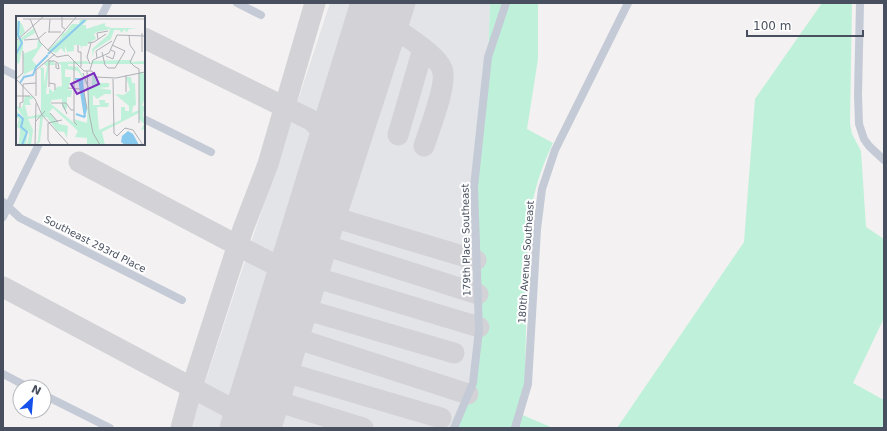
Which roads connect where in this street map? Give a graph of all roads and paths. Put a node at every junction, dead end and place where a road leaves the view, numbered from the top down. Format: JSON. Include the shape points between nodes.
{"nodes":[{"id":1,"x":108,"y":3,"type":"edge"},
{"id":2,"x":237,"y":3,"type":"edge"},
{"id":3,"x":506,"y":3,"type":"edge"},
{"id":4,"x":628,"y":3,"type":"edge"},
{"id":5,"x":860,"y":3,"type":"edge"},
{"id":6,"x":261,"y":15,"type":"dead end"},
{"id":7,"x":102,"y":16,"type":"edge"},
{"id":8,"x":3,"y":69,"type":"edge"},
{"id":9,"x":16,"y":76,"type":"edge"},
{"id":10,"x":145,"y":119,"type":"edge"},
{"id":11,"x":38,"y":145,"type":"edge"},
{"id":12,"x":211,"y":152,"type":"dead end"},
{"id":13,"x":884,"y":160,"type":"edge"},
{"id":14,"x":5,"y":205,"type":"edge"},
{"id":15,"x":3,"y":217,"type":"edge"},
{"id":16,"x":182,"y":300,"type":"dead end"},
{"id":17,"x":3,"y":374,"type":"edge"},
{"id":18,"x":13,"y":379,"type":"edge"},
{"id":19,"x":52,"y":399,"type":"edge"},
{"id":20,"x":110,"y":428,"type":"edge"},
{"id":21,"x":454,"y":428,"type":"edge"},
{"id":22,"x":515,"y":428,"type":"edge"}],
"edges":[{"from":1,"to":7,"type":"street"},
{"from":2,"to":6,"type":"street"},
{"from":3,"to":21,"type":"street","name":"179th Place Southeast","via":[[488,58],[474,187],[479,330],[473,383]]},
{"from":4,"to":22,"type":"street","name":"180th Avenue Southeast","via":[[555,150],[542,189],[536,229],[528,384]]},
{"from":5,"to":13,"type":"street","via":[[859,124],[864,139]]},
{"from":8,"to":9,"type":"street"},
{"from":10,"to":12,"type":"street"},
{"from":11,"to":14,"type":"street"},
{"from":14,"to":15,"type":"street"},
{"from":14,"to":16,"type":"street","name":"Southeast 293rd Place","via":[[20,218]]},
{"from":17,"to":18,"type":"street"},
{"from":19,"to":20,"type":"street"}]}
